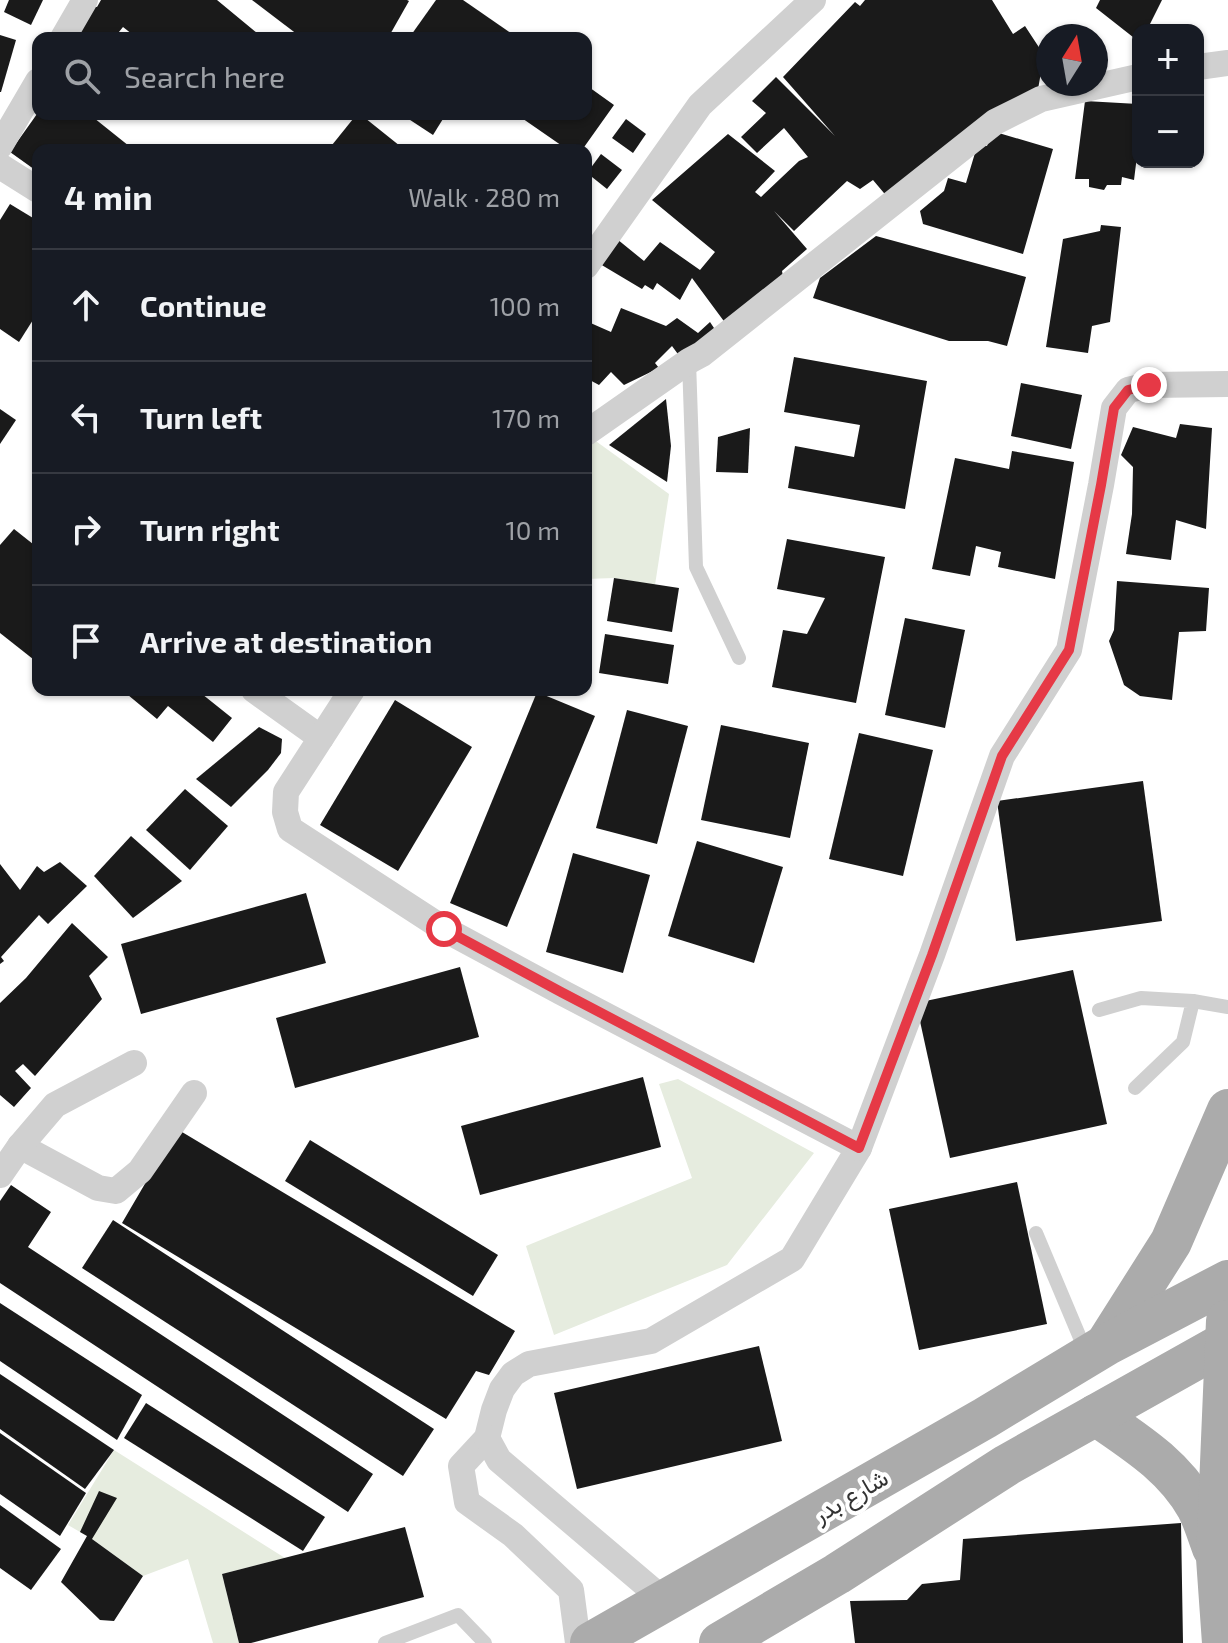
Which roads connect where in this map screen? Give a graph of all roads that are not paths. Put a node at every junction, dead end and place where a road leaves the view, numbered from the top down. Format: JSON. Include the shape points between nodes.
{"nodes":[{"id":1,"x":85,"y":0,"type":"edge"},
{"id":2,"x":813,"y":0,"type":"edge"},
{"id":3,"x":66,"y":32,"type":"edge"},
{"id":4,"x":1228,"y":63,"type":"edge"},
{"id":5,"x":1204,"y":66,"type":"edge"},
{"id":6,"x":1132,"y":78,"type":"edge"},
{"id":7,"x":32,"y":91,"type":"edge"},
{"id":8,"x":0,"y":146,"type":"edge"},
{"id":9,"x":0,"y":166,"type":"edge"},
{"id":10,"x":32,"y":186,"type":"edge"},
{"id":11,"x":592,"y":258,"type":"edge"},
{"id":12,"x":689,"y":361,"type":"junction"},
{"id":13,"x":1228,"y":384,"type":"edge"},
{"id":14,"x":595,"y":423,"type":"edge"},
{"id":15,"x":739,"y":658,"type":"dead end"},
{"id":16,"x":262,"y":696,"type":"edge"},
{"id":17,"x":348,"y":696,"type":"edge"},
{"id":18,"x":321,"y":738,"type":"junction"},
{"id":19,"x":1193,"y":1001,"type":"junction"},
{"id":20,"x":1228,"y":1007,"type":"edge"},
{"id":21,"x":1099,"y":1010,"type":"dead end"},
{"id":22,"x":134,"y":1063,"type":"dead end"},
{"id":23,"x":1135,"y":1088,"type":"dead end"},
{"id":24,"x":194,"y":1093,"type":"dead end"},
{"id":25,"x":1228,"y":1110,"type":"edge"},
{"id":26,"x":20,"y":1146,"type":"junction"},
{"id":27,"x":859,"y":1148,"type":"junction"},
{"id":28,"x":0,"y":1175,"type":"edge"},
{"id":29,"x":1036,"y":1233,"type":"dead end"},
{"id":30,"x":1228,"y":1281,"type":"edge"},
{"id":31,"x":1227,"y":1331,"type":"edge"},
{"id":32,"x":1097,"y":1350,"type":"junction"},
{"id":33,"x":1096,"y":1415,"type":"junction"},
{"id":34,"x":985,"y":1418,"type":"junction"},
{"id":35,"x":487,"y":1438,"type":"junction"},
{"id":36,"x":1007,"y":1465,"type":"junction"},
{"id":37,"x":1217,"y":1558,"type":"junction"},
{"id":38,"x":665,"y":1601,"type":"junction"},
{"id":39,"x":385,"y":1643,"type":"edge"},
{"id":40,"x":485,"y":1643,"type":"edge"},
{"id":41,"x":578,"y":1643,"type":"edge"},
{"id":42,"x":591,"y":1643,"type":"edge"},
{"id":43,"x":720,"y":1643,"type":"edge"},
{"id":44,"x":1223,"y":1643,"type":"edge"}],
"edges":[{"from":1,"to":3,"type":"street"},
{"from":2,"to":11,"type":"street","via":[[700,105]]},
{"from":4,"to":5,"type":"street"},
{"from":6,"to":12,"type":"street","via":[[1041,99],[995,122]]},
{"from":7,"to":8,"type":"street"},
{"from":9,"to":10,"type":"street"},
{"from":12,"to":14,"type":"street"},
{"from":12,"to":15,"type":"lane","via":[[696,567]]},
{"from":13,"to":27,"type":"street","via":[[1149,385],[1128,390],[1114,408],[1069,650],[1002,756]]},
{"from":16,"to":18,"type":"street"},
{"from":17,"to":18,"type":"street"},
{"from":18,"to":27,"type":"street","via":[[286,792],[290,829],[444,929]]},
{"from":19,"to":20,"type":"lane"},
{"from":19,"to":21,"type":"lane","via":[[1141,998]]},
{"from":19,"to":23,"type":"lane","via":[[1183,1042]]},
{"from":22,"to":26,"type":"street","via":[[55,1105]]},
{"from":24,"to":26,"type":"street","via":[[140,1171],[116,1191],[98,1188]]},
{"from":25,"to":32,"type":"main road","via":[[1171,1242]]},
{"from":26,"to":28,"type":"street"},
{"from":27,"to":35,"type":"street","via":[[792,1259],[651,1341],[529,1364],[502,1389]]},
{"from":29,"to":32,"type":"lane"},
{"from":30,"to":32,"type":"main road","name":"شارع بدر"},
{"from":31,"to":33,"type":"main road"},
{"from":31,"to":37,"type":"main road"},
{"from":32,"to":34,"type":"main road","name":"شارع بدر"},
{"from":33,"to":36,"type":"main road"},
{"from":33,"to":37,"type":"main road","via":[[1160,1460],[1184,1487]]},
{"from":34,"to":36,"type":"main road"},
{"from":34,"to":38,"type":"main road","name":"شارع بدر"},
{"from":35,"to":38,"type":"street","via":[[499,1460]]},
{"from":35,"to":41,"type":"street","via":[[461,1466],[467,1502],[513,1535],[571,1590]]},
{"from":36,"to":43,"type":"main road"},
{"from":37,"to":44,"type":"main road"},
{"from":38,"to":42,"type":"main road","name":"شارع بدر"},
{"from":39,"to":40,"type":"lane","via":[[458,1615]]}]}
